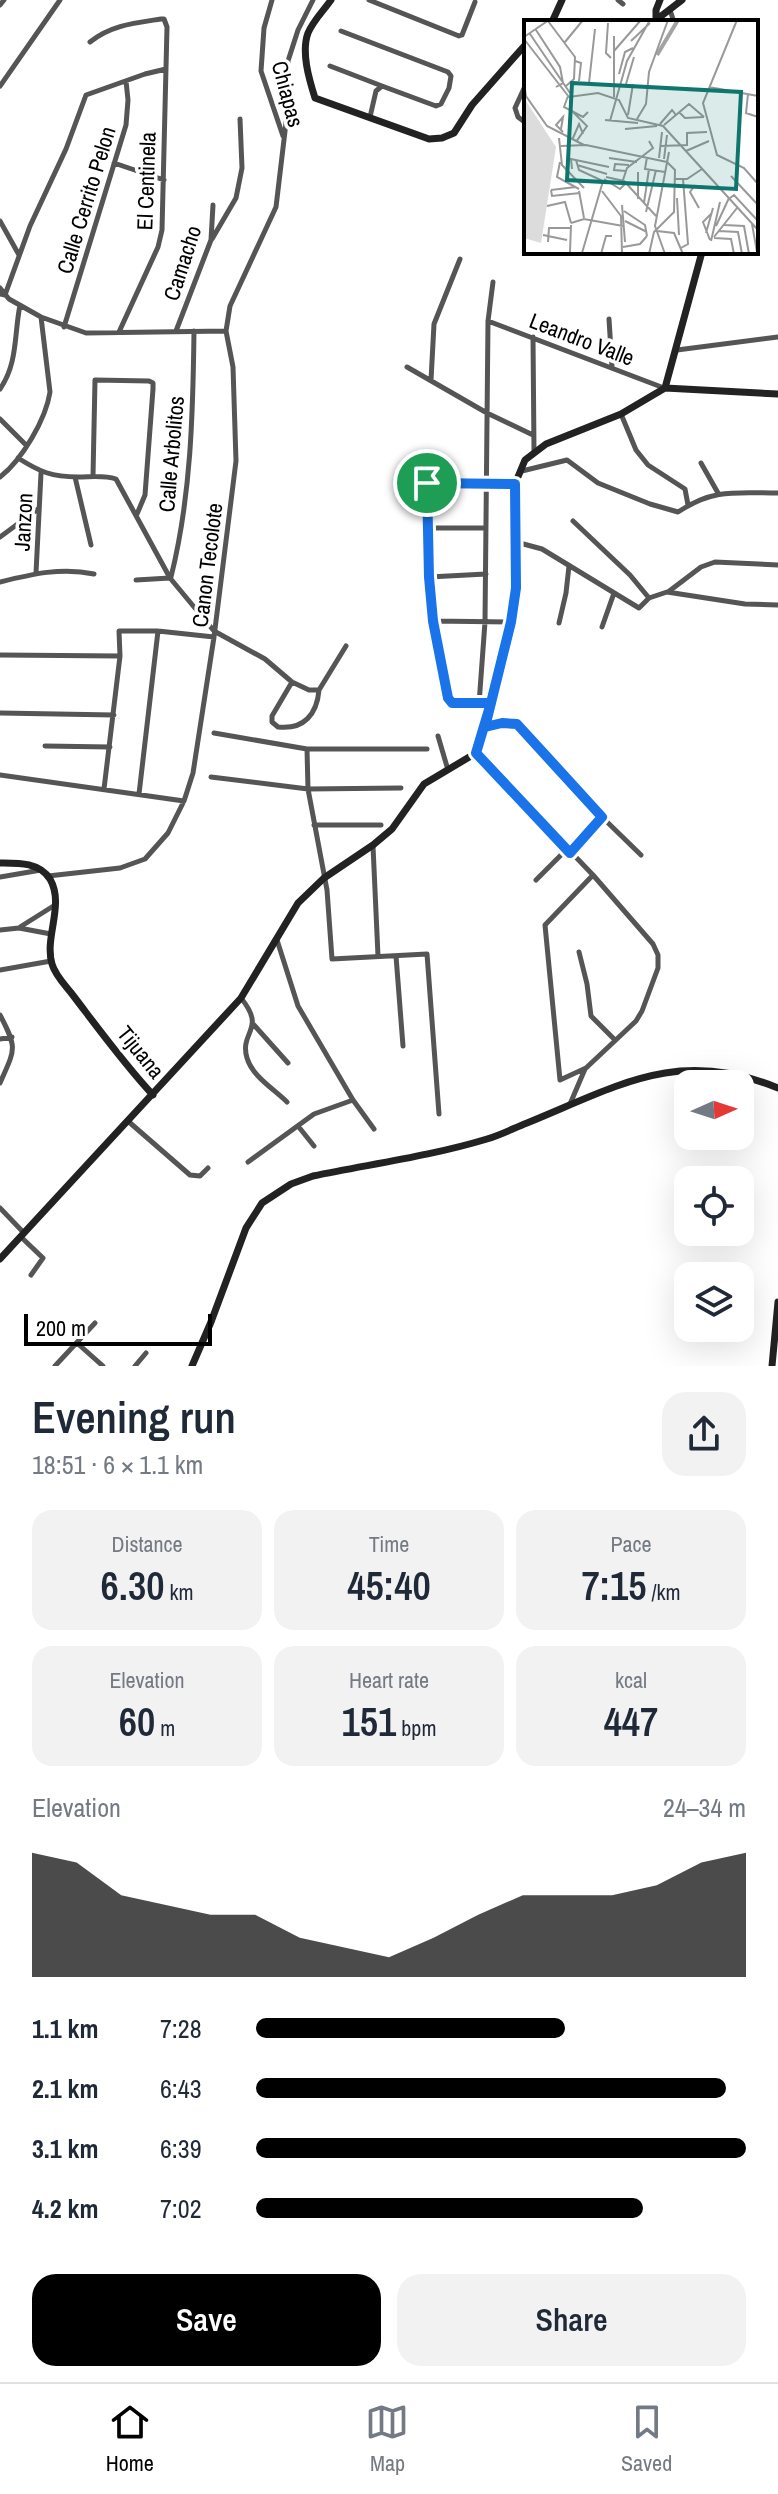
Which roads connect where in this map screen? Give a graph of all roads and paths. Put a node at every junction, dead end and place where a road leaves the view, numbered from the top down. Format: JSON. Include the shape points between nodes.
{"nodes":[{"id":1,"x":4,"y":0,"type":"edge"},
{"id":2,"x":60,"y":0,"type":"edge"},
{"id":3,"x":272,"y":0,"type":"edge"},
{"id":4,"x":313,"y":0,"type":"edge"},
{"id":5,"x":331,"y":0,"type":"edge"},
{"id":6,"x":369,"y":0,"type":"edge"},
{"id":7,"x":562,"y":0,"type":"edge"},
{"id":8,"x":660,"y":0,"type":"edge"},
{"id":9,"x":682,"y":0,"type":"edge"},
{"id":10,"x":473,"y":1,"type":"edge"},
{"id":11,"x":0,"y":5,"type":"edge"},
{"id":12,"x":670,"y":10,"type":"junction"},
{"id":13,"x":553,"y":20,"type":"edge"},
{"id":14,"x":656,"y":20,"type":"edge"},
{"id":15,"x":657,"y":20,"type":"edge"},
{"id":16,"x":673,"y":20,"type":"edge"},
{"id":17,"x":341,"y":31,"type":"dead end"},
{"id":18,"x":90,"y":42,"type":"dead end"},
{"id":19,"x":524,"y":46,"type":"edge"},
{"id":20,"x":330,"y":66,"type":"dead end"},
{"id":21,"x":166,"y":69,"type":"junction"},
{"id":22,"x":126,"y":81,"type":"junction"},
{"id":23,"x":0,"y":86,"type":"edge"},
{"id":24,"x":382,"y":86,"type":"junction"},
{"id":25,"x":524,"y":88,"type":"edge"},
{"id":26,"x":370,"y":117,"type":"junction"},
{"id":27,"x":240,"y":119,"type":"dead end"},
{"id":28,"x":524,"y":122,"type":"edge"},
{"id":29,"x":284,"y":141,"type":"junction"},
{"id":30,"x":114,"y":163,"type":"junction"},
{"id":31,"x":164,"y":180,"type":"junction"},
{"id":32,"x":213,"y":205,"type":"dead end"},
{"id":33,"x":0,"y":221,"type":"edge"},
{"id":34,"x":211,"y":240,"type":"junction"},
{"id":35,"x":701,"y":254,"type":"edge"},
{"id":36,"x":20,"y":256,"type":"junction"},
{"id":37,"x":460,"y":259,"type":"dead end"},
{"id":38,"x":493,"y":282,"type":"dead end"},
{"id":39,"x":2,"y":292,"type":"edge"},
{"id":40,"x":20,"y":305,"type":"junction"},
{"id":41,"x":41,"y":317,"type":"junction"},
{"id":42,"x":609,"y":319,"type":"dead end"},
{"id":43,"x":488,"y":321,"type":"junction"},
{"id":44,"x":64,"y":327,"type":"junction"},
{"id":45,"x":176,"y":331,"type":"junction"},
{"id":46,"x":194,"y":331,"type":"junction"},
{"id":47,"x":226,"y":331,"type":"junction"},
{"id":48,"x":119,"y":332,"type":"junction"},
{"id":49,"x":533,"y":337,"type":"junction"},
{"id":50,"x":778,"y":337,"type":"edge"},
{"id":51,"x":677,"y":350,"type":"junction"},
{"id":52,"x":407,"y":367,"type":"dead end"},
{"id":53,"x":612,"y":367,"type":"junction"},
{"id":54,"x":431,"y":380,"type":"junction"},
{"id":55,"x":665,"y":388,"type":"junction"},
{"id":56,"x":0,"y":389,"type":"edge"},
{"id":57,"x":778,"y":394,"type":"edge"},
{"id":58,"x":487,"y":413,"type":"junction"},
{"id":59,"x":621,"y":414,"type":"junction"},
{"id":60,"x":0,"y":419,"type":"edge"},
{"id":61,"x":533,"y":435,"type":"junction"},
{"id":62,"x":26,"y":445,"type":"junction"},
{"id":63,"x":534,"y":451,"type":"junction"},
{"id":64,"x":430,"y":453,"type":"dead end"},
{"id":65,"x":18,"y":458,"type":"junction"},
{"id":66,"x":701,"y":463,"type":"dead end"},
{"id":67,"x":520,"y":471,"type":"junction"},
{"id":68,"x":41,"y":473,"type":"junction"},
{"id":69,"x":93,"y":476,"type":"junction"},
{"id":70,"x":0,"y":477,"type":"edge"},
{"id":71,"x":75,"y":477,"type":"junction"},
{"id":72,"x":427,"y":483,"type":"junction"},
{"id":73,"x":486,"y":483,"type":"junction"},
{"id":74,"x":515,"y":484,"type":"junction"},
{"id":75,"x":718,"y":493,"type":"junction"},
{"id":76,"x":778,"y":493,"type":"edge"},
{"id":77,"x":688,"y":505,"type":"junction"},
{"id":78,"x":38,"y":508,"type":"junction"},
{"id":79,"x":137,"y":514,"type":"junction"},
{"id":80,"x":573,"y":521,"type":"dead end"},
{"id":81,"x":428,"y":528,"type":"junction"},
{"id":82,"x":486,"y":528,"type":"junction"},
{"id":83,"x":0,"y":537,"type":"edge"},
{"id":84,"x":516,"y":542,"type":"junction"},
{"id":85,"x":91,"y":545,"type":"dead end"},
{"id":86,"x":778,"y":565,"type":"edge"},
{"id":87,"x":569,"y":566,"type":"junction"},
{"id":88,"x":36,"y":573,"type":"junction"},
{"id":89,"x":94,"y":574,"type":"dead end"},
{"id":90,"x":486,"y":574,"type":"junction"},
{"id":91,"x":429,"y":577,"type":"junction"},
{"id":92,"x":170,"y":578,"type":"junction"},
{"id":93,"x":136,"y":580,"type":"dead end"},
{"id":94,"x":0,"y":582,"type":"edge"},
{"id":95,"x":667,"y":592,"type":"junction"},
{"id":96,"x":614,"y":593,"type":"junction"},
{"id":97,"x":649,"y":598,"type":"junction"},
{"id":98,"x":778,"y":605,"type":"edge"},
{"id":99,"x":433,"y":621,"type":"junction"},
{"id":100,"x":485,"y":622,"type":"junction"},
{"id":101,"x":511,"y":622,"type":"junction"},
{"id":102,"x":559,"y":623,"type":"dead end"},
{"id":103,"x":602,"y":627,"type":"dead end"},
{"id":104,"x":158,"y":631,"type":"junction"},
{"id":105,"x":214,"y":634,"type":"junction"},
{"id":106,"x":346,"y":646,"type":"dead end"},
{"id":107,"x":0,"y":655,"type":"edge"},
{"id":108,"x":120,"y":656,"type":"junction"},
{"id":109,"x":292,"y":682,"type":"junction"},
{"id":110,"x":319,"y":690,"type":"junction"},
{"id":111,"x":491,"y":703,"type":"junction"},
{"id":112,"x":479,"y":704,"type":"junction"},
{"id":113,"x":0,"y":713,"type":"edge"},
{"id":114,"x":114,"y":715,"type":"junction"},
{"id":115,"x":485,"y":727,"type":"junction"},
{"id":116,"x":214,"y":733,"type":"dead end"},
{"id":117,"x":438,"y":736,"type":"dead end"},
{"id":118,"x":45,"y":746,"type":"dead end"},
{"id":119,"x":110,"y":747,"type":"junction"},
{"id":120,"x":307,"y":749,"type":"junction"},
{"id":121,"x":427,"y":749,"type":"dead end"},
{"id":122,"x":476,"y":753,"type":"junction"},
{"id":123,"x":448,"y":770,"type":"junction"},
{"id":124,"x":0,"y":775,"type":"edge"},
{"id":125,"x":211,"y":777,"type":"dead end"},
{"id":126,"x":401,"y":788,"type":"dead end"},
{"id":127,"x":104,"y":789,"type":"junction"},
{"id":128,"x":308,"y":789,"type":"junction"},
{"id":129,"x":139,"y":794,"type":"junction"},
{"id":130,"x":184,"y":801,"type":"junction"},
{"id":131,"x":602,"y":817,"type":"junction"},
{"id":132,"x":314,"y":825,"type":"junction"},
{"id":133,"x":381,"y":825,"type":"dead end"},
{"id":134,"x":373,"y":845,"type":"junction"},
{"id":135,"x":568,"y":851,"type":"junction"},
{"id":136,"x":641,"y":855,"type":"dead end"},
{"id":137,"x":0,"y":863,"type":"edge"},
{"id":138,"x":45,"y":873,"type":"junction"},
{"id":139,"x":593,"y":875,"type":"junction"},
{"id":140,"x":0,"y":877,"type":"edge"},
{"id":141,"x":324,"y":878,"type":"junction"},
{"id":142,"x":536,"y":880,"type":"dead end"},
{"id":143,"x":55,"y":905,"type":"junction"},
{"id":144,"x":19,"y":928,"type":"junction"},
{"id":145,"x":0,"y":930,"type":"edge"},
{"id":146,"x":52,"y":935,"type":"junction"},
{"id":147,"x":277,"y":940,"type":"junction"},
{"id":148,"x":579,"y":952,"type":"dead end"},
{"id":149,"x":378,"y":956,"type":"junction"},
{"id":150,"x":396,"y":956,"type":"junction"},
{"id":151,"x":51,"y":961,"type":"junction"},
{"id":152,"x":0,"y":970,"type":"edge"},
{"id":153,"x":241,"y":998,"type":"junction"},
{"id":154,"x":0,"y":1015,"type":"edge"},
{"id":155,"x":254,"y":1025,"type":"junction"},
{"id":156,"x":12,"y":1037,"type":"junction"},
{"id":157,"x":0,"y":1039,"type":"edge"},
{"id":158,"x":614,"y":1039,"type":"junction"},
{"id":159,"x":403,"y":1046,"type":"dead end"},
{"id":160,"x":288,"y":1063,"type":"dead end"},
{"id":161,"x":586,"y":1068,"type":"junction"},
{"id":162,"x":0,"y":1083,"type":"edge"},
{"id":163,"x":778,"y":1088,"type":"edge"},
{"id":164,"x":153,"y":1095,"type":"junction"},
{"id":165,"x":353,"y":1100,"type":"junction"},
{"id":166,"x":287,"y":1102,"type":"dead end"},
{"id":167,"x":568,"y":1107,"type":"junction"},
{"id":168,"x":439,"y":1114,"type":"dead end"},
{"id":169,"x":129,"y":1122,"type":"junction"},
{"id":170,"x":298,"y":1126,"type":"junction"},
{"id":171,"x":374,"y":1129,"type":"dead end"},
{"id":172,"x":314,"y":1146,"type":"dead end"},
{"id":173,"x":248,"y":1162,"type":"dead end"},
{"id":174,"x":208,"y":1168,"type":"dead end"},
{"id":175,"x":0,"y":1208,"type":"edge"},
{"id":176,"x":23,"y":1235,"type":"junction"},
{"id":177,"x":0,"y":1259,"type":"edge"},
{"id":178,"x":31,"y":1275,"type":"dead end"},
{"id":179,"x":778,"y":1302,"type":"edge"},
{"id":180,"x":95,"y":1323,"type":"dead end"},
{"id":181,"x":77,"y":1343,"type":"junction"},
{"id":182,"x":146,"y":1353,"type":"dead end"},
{"id":183,"x":55,"y":1366,"type":"edge"},
{"id":184,"x":103,"y":1366,"type":"edge"},
{"id":185,"x":135,"y":1366,"type":"edge"},
{"id":186,"x":192,"y":1366,"type":"edge"},
{"id":187,"x":772,"y":1366,"type":"edge"}],
"edges":[{"from":1,"to":11,"type":"street"},
{"from":2,"to":23,"type":"street"},
{"from":3,"to":29,"type":"street","name":"Chiapas","via":[[260,60]]},
{"from":4,"to":29,"type":"street","via":[[288,61]]},
{"from":5,"to":26,"type":"street","via":[[306,40],[315,98]]},
{"from":6,"to":10,"type":"street","via":[[459,36]]},
{"from":7,"to":13,"type":"street"},
{"from":8,"to":14,"type":"street"},
{"from":9,"to":12,"type":"street"},
{"from":12,"to":15,"type":"street"},
{"from":12,"to":16,"type":"street"},
{"from":17,"to":24,"type":"street","via":[[451,76],[436,106]]},
{"from":18,"to":21,"type":"street","name":"El Centinela","via":[[126,24],[161,19]]},
{"from":19,"to":26,"type":"street","via":[[454,133],[429,139]]},
{"from":20,"to":24,"type":"street"},
{"from":21,"to":22,"type":"street"},
{"from":21,"to":31,"type":"street","name":"El Centinela"},
{"from":22,"to":30,"type":"street","name":"Calle Cerrito Pelon","via":[[128,114]]},
{"from":22,"to":36,"type":"street","via":[[86,95]]},
{"from":24,"to":26,"type":"street"},
{"from":25,"to":28,"type":"street","via":[[515,108]]},
{"from":27,"to":34,"type":"street","via":[[242,168],[236,198]]},
{"from":29,"to":47,"type":"street","name":"Chiapas","via":[[276,207],[230,306]]},
{"from":30,"to":31,"type":"street"},
{"from":30,"to":44,"type":"street","name":"Calle Cerrito Pelon"},
{"from":31,"to":48,"type":"street","name":"El Centinela","via":[[161,239]]},
{"from":32,"to":34,"type":"street","name":"Camacho"},
{"from":33,"to":36,"type":"street"},
{"from":34,"to":45,"type":"street","name":"Camacho"},
{"from":35,"to":51,"type":"street"},
{"from":36,"to":39,"type":"street"},
{"from":37,"to":54,"type":"street","via":[[434,324]]},
{"from":38,"to":43,"type":"street"},
{"from":39,"to":40,"type":"street"},
{"from":40,"to":41,"type":"street"},
{"from":40,"to":56,"type":"street","via":[[16,352]]},
{"from":41,"to":44,"type":"street"},
{"from":41,"to":62,"type":"street","via":[[50,392]]},
{"from":42,"to":53,"type":"street"},
{"from":43,"to":49,"type":"street","name":"Leandro Valle"},
{"from":43,"to":58,"type":"street"},
{"from":44,"to":48,"type":"street"},
{"from":45,"to":46,"type":"street"},
{"from":45,"to":48,"type":"street"},
{"from":46,"to":47,"type":"street"},
{"from":46,"to":92,"type":"street","name":"Calle Arbolitos","via":[[193,424]]},
{"from":47,"to":105,"type":"street","name":"Canon Tecolote","via":[[233,367],[236,461]]},
{"from":49,"to":53,"type":"street","name":"Leandro Valle"},
{"from":49,"to":61,"type":"street"},
{"from":50,"to":51,"type":"street"},
{"from":51,"to":55,"type":"street"},
{"from":52,"to":54,"type":"street"},
{"from":53,"to":55,"type":"street","name":"Leandro Valle"},
{"from":54,"to":58,"type":"street"},
{"from":55,"to":57,"type":"street"},
{"from":55,"to":59,"type":"street"},
{"from":58,"to":61,"type":"street"},
{"from":58,"to":73,"type":"street"},
{"from":59,"to":63,"type":"street"},
{"from":59,"to":77,"type":"street","via":[[636,450],[648,465],[685,489]]},
{"from":60,"to":62,"type":"street"},
{"from":61,"to":63,"type":"street"},
{"from":62,"to":65,"type":"street"},
{"from":63,"to":67,"type":"street"},
{"from":64,"to":72,"type":"street"},
{"from":65,"to":68,"type":"street"},
{"from":65,"to":70,"type":"street"},
{"from":66,"to":75,"type":"street"},
{"from":67,"to":74,"type":"street"},
{"from":67,"to":77,"type":"street","via":[[567,460],[598,483],[650,504],[678,512]]},
{"from":68,"to":71,"type":"street"},
{"from":68,"to":78,"type":"street","name":"Janzon"},
{"from":69,"to":71,"type":"street"},
{"from":69,"to":79,"type":"street","name":"Calle Arbolitos","via":[[116,479]]},
{"from":69,"to":79,"type":"street","via":[[95,380],[153,383],[145,495]]},
{"from":71,"to":85,"type":"street"},
{"from":72,"to":73,"type":"street"},
{"from":72,"to":81,"type":"street"},
{"from":73,"to":74,"type":"street"},
{"from":73,"to":82,"type":"street"},
{"from":74,"to":84,"type":"street"},
{"from":75,"to":76,"type":"street"},
{"from":75,"to":77,"type":"street"},
{"from":78,"to":83,"type":"street"},
{"from":78,"to":88,"type":"street","name":"Janzon"},
{"from":79,"to":92,"type":"street","name":"Calle Arbolitos"},
{"from":80,"to":97,"type":"street"},
{"from":81,"to":82,"type":"street"},
{"from":81,"to":91,"type":"street"},
{"from":82,"to":90,"type":"street"},
{"from":84,"to":87,"type":"street","via":[[542,549]]},
{"from":84,"to":101,"type":"street"},
{"from":86,"to":95,"type":"street","via":[[715,562]]},
{"from":87,"to":96,"type":"street"},
{"from":87,"to":102,"type":"street"},
{"from":88,"to":89,"type":"street","via":[[73,569]]},
{"from":88,"to":94,"type":"street"},
{"from":90,"to":91,"type":"street"},
{"from":90,"to":100,"type":"street"},
{"from":91,"to":99,"type":"street"},
{"from":92,"to":93,"type":"street"},
{"from":92,"to":105,"type":"street","name":"Calle Arbolitos"},
{"from":95,"to":97,"type":"street"},
{"from":95,"to":98,"type":"street"},
{"from":96,"to":97,"type":"street","via":[[639,608]]},
{"from":96,"to":103,"type":"street"},
{"from":99,"to":100,"type":"street"},
{"from":99,"to":112,"type":"street","via":[[448,698],[452,703]]},
{"from":100,"to":101,"type":"street"},
{"from":100,"to":112,"type":"street"},
{"from":101,"to":111,"type":"street"},
{"from":104,"to":105,"type":"street"},
{"from":104,"to":108,"type":"street","via":[[119,632]]},
{"from":104,"to":129,"type":"street"},
{"from":105,"to":109,"type":"street","via":[[265,659]]},
{"from":105,"to":130,"type":"street","name":"Canon Tecolote"},
{"from":106,"to":110,"type":"street"},
{"from":107,"to":108,"type":"street"},
{"from":108,"to":114,"type":"street"},
{"from":109,"to":110,"type":"street"},
{"from":109,"to":110,"type":"street","via":[[272,716],[278,727],[306,720],[318,706]]},
{"from":111,"to":112,"type":"street"},
{"from":111,"to":115,"type":"street"},
{"from":113,"to":114,"type":"street"},
{"from":114,"to":119,"type":"street"},
{"from":115,"to":122,"type":"street"},
{"from":115,"to":131,"type":"street","via":[[517,724]]},
{"from":116,"to":120,"type":"street"},
{"from":117,"to":123,"type":"street"},
{"from":118,"to":119,"type":"street"},
{"from":119,"to":127,"type":"street"},
{"from":120,"to":121,"type":"street"},
{"from":120,"to":128,"type":"street"},
{"from":122,"to":123,"type":"street"},
{"from":122,"to":135,"type":"street"},
{"from":123,"to":134,"type":"street","via":[[424,784],[392,829]]},
{"from":124,"to":127,"type":"street"},
{"from":125,"to":128,"type":"street"},
{"from":126,"to":128,"type":"street"},
{"from":127,"to":129,"type":"street"},
{"from":128,"to":132,"type":"street"},
{"from":129,"to":130,"type":"street"},
{"from":130,"to":138,"type":"street","name":"Canon Tecolote","via":[[168,833],[145,859],[120,868]]},
{"from":131,"to":135,"type":"street"},
{"from":131,"to":136,"type":"street"},
{"from":132,"to":133,"type":"street"},
{"from":132,"to":141,"type":"street"},
{"from":134,"to":141,"type":"street"},
{"from":134,"to":149,"type":"street"},
{"from":135,"to":139,"type":"street"},
{"from":135,"to":142,"type":"street"},
{"from":137,"to":138,"type":"street","via":[[23,863]]},
{"from":138,"to":140,"type":"street","name":"Canon Tecolote"},
{"from":138,"to":143,"type":"street"},
{"from":139,"to":158,"type":"street","via":[[658,955],[642,1011]]},
{"from":139,"to":161,"type":"street","via":[[545,925],[558,1077]]},
{"from":141,"to":147,"type":"street","via":[[298,903]]},
{"from":141,"to":149,"type":"street","via":[[332,959]]},
{"from":143,"to":144,"type":"street"},
{"from":143,"to":146,"type":"street"},
{"from":144,"to":145,"type":"street"},
{"from":144,"to":146,"type":"street"},
{"from":146,"to":151,"type":"street"},
{"from":147,"to":153,"type":"street"},
{"from":147,"to":165,"type":"street","via":[[298,1006]]},
{"from":148,"to":158,"type":"street","via":[[591,1016]]},
{"from":149,"to":150,"type":"street"},
{"from":150,"to":159,"type":"street"},
{"from":150,"to":168,"type":"street","via":[[427,954]]},
{"from":151,"to":152,"type":"street"},
{"from":151,"to":164,"type":"street","name":"Tijuana"},
{"from":153,"to":155,"type":"street"},
{"from":153,"to":164,"type":"street"},
{"from":154,"to":156,"type":"street"},
{"from":155,"to":160,"type":"street"},
{"from":155,"to":166,"type":"street","via":[[245,1055],[251,1069]]},
{"from":156,"to":157,"type":"street"},
{"from":156,"to":162,"type":"street","via":[[13,1054]]},
{"from":158,"to":161,"type":"street"},
{"from":161,"to":167,"type":"street"},
{"from":163,"to":167,"type":"street","via":[[741,1074],[675,1070],[647,1075]]},
{"from":164,"to":169,"type":"street","name":"Tijuana"},
{"from":165,"to":170,"type":"street","via":[[314,1114]]},
{"from":165,"to":171,"type":"street"},
{"from":167,"to":186,"type":"street","via":[[488,1139],[313,1176],[262,1203],[246,1228]]},
{"from":169,"to":174,"type":"street","via":[[190,1175],[200,1176]]},
{"from":169,"to":176,"type":"street","name":"Tijuana"},
{"from":170,"to":172,"type":"street"},
{"from":170,"to":173,"type":"street"},
{"from":175,"to":176,"type":"street"},
{"from":176,"to":177,"type":"street","name":"Tijuana"},
{"from":176,"to":178,"type":"street","via":[[43,1258]]},
{"from":179,"to":187,"type":"street"},
{"from":180,"to":181,"type":"street"},
{"from":181,"to":183,"type":"street"},
{"from":181,"to":184,"type":"street"},
{"from":182,"to":185,"type":"street"}]}
